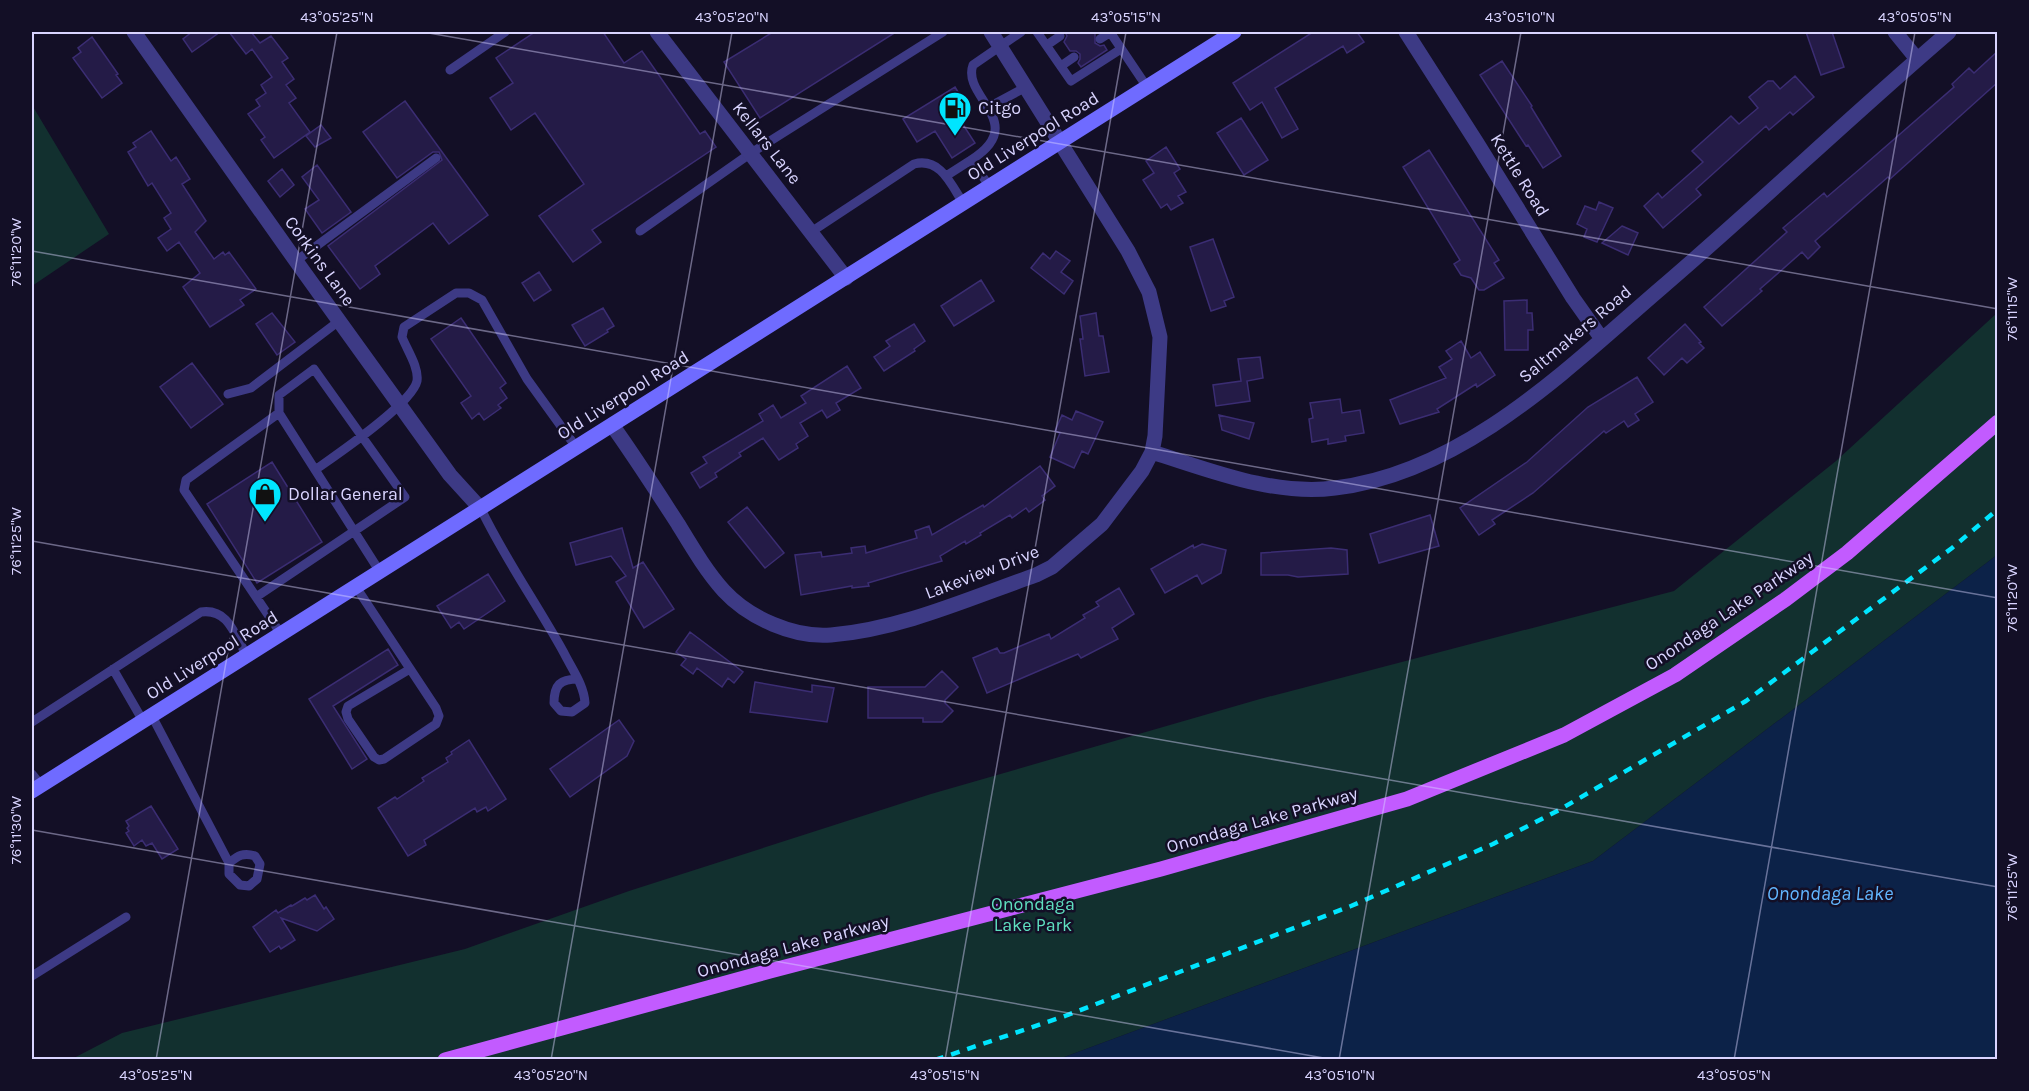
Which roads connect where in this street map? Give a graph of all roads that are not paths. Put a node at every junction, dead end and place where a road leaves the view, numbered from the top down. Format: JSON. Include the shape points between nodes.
{"nodes":[{"id":1,"x":134,"y":32,"type":"edge"},
{"id":2,"x":505,"y":32,"type":"edge"},
{"id":3,"x":657,"y":32,"type":"edge"},
{"id":4,"x":943,"y":32,"type":"edge"},
{"id":5,"x":991,"y":32,"type":"edge"},
{"id":6,"x":1021,"y":32,"type":"edge"},
{"id":7,"x":1037,"y":32,"type":"edge"},
{"id":8,"x":1111,"y":32,"type":"edge"},
{"id":9,"x":1234,"y":32,"type":"edge"},
{"id":10,"x":1406,"y":32,"type":"edge"},
{"id":11,"x":1895,"y":32,"type":"edge"},
{"id":12,"x":1949,"y":32,"type":"edge"},
{"id":13,"x":1060,"y":36,"type":"dead end"},
{"id":14,"x":1100,"y":39,"type":"dead end"},
{"id":15,"x":1047,"y":45,"type":"junction"},
{"id":16,"x":1000,"y":46,"type":"junction"},
{"id":17,"x":1121,"y":49,"type":"junction"},
{"id":18,"x":1074,"y":57,"type":"dead end"},
{"id":19,"x":1917,"y":59,"type":"junction"},
{"id":20,"x":1060,"y":66,"type":"junction"},
{"id":21,"x":450,"y":70,"type":"dead end"},
{"id":22,"x":1026,"y":87,"type":"junction"},
{"id":23,"x":1147,"y":87,"type":"junction"},
{"id":24,"x":988,"y":107,"type":"junction"},
{"id":25,"x":1060,"y":142,"type":"junction"},
{"id":26,"x":751,"y":153,"type":"junction"},
{"id":27,"x":435,"y":158,"type":"dead end"},
{"id":28,"x":971,"y":160,"type":"junction"},
{"id":29,"x":945,"y":176,"type":"junction"},
{"id":30,"x":990,"y":187,"type":"junction"},
{"id":31,"x":963,"y":203,"type":"junction"},
{"id":32,"x":640,"y":231,"type":"dead end"},
{"id":33,"x":811,"y":232,"type":"junction"},
{"id":34,"x":296,"y":261,"type":"junction"},
{"id":35,"x":846,"y":278,"type":"junction"},
{"id":36,"x":339,"y":321,"type":"junction"},
{"id":37,"x":1602,"y":339,"type":"junction"},
{"id":38,"x":228,"y":394,"type":"dead end"},
{"id":39,"x":399,"y":404,"type":"junction"},
{"id":40,"x":279,"y":413,"type":"junction"},
{"id":41,"x":1998,"y":422,"type":"edge"},
{"id":42,"x":612,"y":425,"type":"junction"},
{"id":43,"x":363,"y":435,"type":"junction"},
{"id":44,"x":576,"y":447,"type":"junction"},
{"id":45,"x":1152,"y":452,"type":"junction"},
{"id":46,"x":315,"y":470,"type":"junction"},
{"id":47,"x":481,"y":509,"type":"junction"},
{"id":48,"x":354,"y":532,"type":"junction"},
{"id":49,"x":380,"y":572,"type":"junction"},
{"id":50,"x":356,"y":587,"type":"junction"},
{"id":51,"x":256,"y":597,"type":"junction"},
{"id":52,"x":281,"y":634,"type":"junction"},
{"id":53,"x":247,"y":656,"type":"junction"},
{"id":54,"x":113,"y":669,"type":"junction"},
{"id":55,"x":410,"y":669,"type":"junction"},
{"id":56,"x":578,"y":679,"type":"dead end"},
{"id":57,"x":148,"y":718,"type":"junction"},
{"id":58,"x":32,"y":722,"type":"edge"},
{"id":59,"x":35,"y":783,"type":"edge"},
{"id":60,"x":229,"y":863,"type":"dead end"},
{"id":61,"x":126,"y":917,"type":"dead end"},
{"id":62,"x":32,"y":976,"type":"edge"},
{"id":63,"x":445,"y":1059,"type":"edge"}],
"edges":[{"from":1,"to":34,"type":"street","name":"Corkins Lane"},
{"from":2,"to":21,"type":"lane"},
{"from":3,"to":26,"type":"street","name":"Kellars Lane"},
{"from":4,"to":26,"type":"lane"},
{"from":5,"to":16,"type":"street","name":"Lakeview Drive"},
{"from":6,"to":16,"type":"lane"},
{"from":7,"to":15,"type":"lane"},
{"from":8,"to":14,"type":"lane"},
{"from":8,"to":17,"type":"lane"},
{"from":9,"to":23,"type":"main road","name":"Old Liverpool Road"},
{"from":10,"to":37,"type":"street","name":"Kettle Road"},
{"from":11,"to":19,"type":"street"},
{"from":12,"to":19,"type":"street","name":"Saltmakers Road"},
{"from":13,"to":15,"type":"lane"},
{"from":15,"to":20,"type":"lane"},
{"from":16,"to":22,"type":"street","name":"Lakeview Drive"},
{"from":16,"to":24,"type":"lane","via":[[970,71]]},
{"from":17,"to":20,"type":"lane","via":[[1071,81]]},
{"from":17,"to":23,"type":"lane"},
{"from":18,"to":20,"type":"lane"},
{"from":19,"to":37,"type":"street","name":"Saltmakers Road"},
{"from":22,"to":24,"type":"lane"},
{"from":22,"to":25,"type":"street","name":"Lakeview Drive"},
{"from":23,"to":25,"type":"main road","name":"Old Liverpool Road"},
{"from":24,"to":28,"type":"lane","via":[[995,134],[990,146]]},
{"from":25,"to":30,"type":"main road","name":"Old Liverpool Road"},
{"from":25,"to":45,"type":"street","name":"Lakeview Drive","via":[[1149,292],[1160,338]]},
{"from":26,"to":32,"type":"lane"},
{"from":26,"to":33,"type":"street","name":"Kellars Lane"},
{"from":27,"to":34,"type":"lane"},
{"from":28,"to":29,"type":"lane"},
{"from":28,"to":30,"type":"lane"},
{"from":29,"to":31,"type":"lane"},
{"from":29,"to":33,"type":"lane","via":[[933,164],[914,164]]},
{"from":30,"to":31,"type":"main road","name":"Old Liverpool Road"},
{"from":31,"to":35,"type":"main road","name":"Old Liverpool Road"},
{"from":33,"to":35,"type":"street","name":"Kellars Lane"},
{"from":34,"to":36,"type":"street","name":"Corkins Lane"},
{"from":35,"to":42,"type":"main road","name":"Old Liverpool Road"},
{"from":36,"to":38,"type":"lane","via":[[251,388]]},
{"from":36,"to":39,"type":"street","name":"Corkins Lane"},
{"from":37,"to":45,"type":"street","name":"Saltmakers Road","via":[[1492,426],[1445,454],[1377,480],[1335,489],[1297,489],[1248,481]]},
{"from":39,"to":43,"type":"lane"},
{"from":39,"to":44,"type":"lane","via":[[417,381],[402,337],[404,327],[456,293],[469,292],[482,300],[527,379]]},
{"from":39,"to":47,"type":"street","name":"Corkins Lane","via":[[450,475]]},
{"from":40,"to":43,"type":"lane","via":[[279,395],[314,369]]},
{"from":40,"to":46,"type":"lane"},
{"from":40,"to":51,"type":"lane","via":[[184,484],[184,490]]},
{"from":41,"to":63,"type":"main road","name":"Onondaga Lake Parkway","via":[[1847,553],[1786,598],[1675,675],[1564,735],[1396,802],[1161,869]]},
{"from":42,"to":44,"type":"main road","name":"Old Liverpool Road"},
{"from":42,"to":45,"type":"street","name":"Lakeview Drive","via":[[725,592],[752,614],[810,634],[830,635],[898,623],[1052,567],[1102,524]]},
{"from":43,"to":46,"type":"lane"},
{"from":43,"to":48,"type":"lane","via":[[405,497]]},
{"from":44,"to":47,"type":"main road","name":"Old Liverpool Road"},
{"from":46,"to":48,"type":"lane"},
{"from":47,"to":49,"type":"main road","name":"Old Liverpool Road"},
{"from":47,"to":56,"type":"lane","via":[[495,540]]},
{"from":48,"to":49,"type":"lane"},
{"from":48,"to":51,"type":"lane"},
{"from":49,"to":50,"type":"main road","name":"Old Liverpool Road"},
{"from":50,"to":52,"type":"main road","name":"Old Liverpool Road"},
{"from":50,"to":55,"type":"lane"},
{"from":51,"to":52,"type":"lane"},
{"from":52,"to":53,"type":"main road","name":"Old Liverpool Road"},
{"from":53,"to":54,"type":"lane","via":[[224,617],[209,611],[201,612]]},
{"from":53,"to":57,"type":"main road","name":"Old Liverpool Road"},
{"from":54,"to":57,"type":"lane"},
{"from":54,"to":58,"type":"lane"},
{"from":55,"to":55,"type":"lane","via":[[439,717],[436,724],[379,760],[348,719],[348,706]]},
{"from":57,"to":59,"type":"main road","name":"Old Liverpool Road"},
{"from":57,"to":60,"type":"lane"},
{"from":61,"to":62,"type":"lane"}]}
